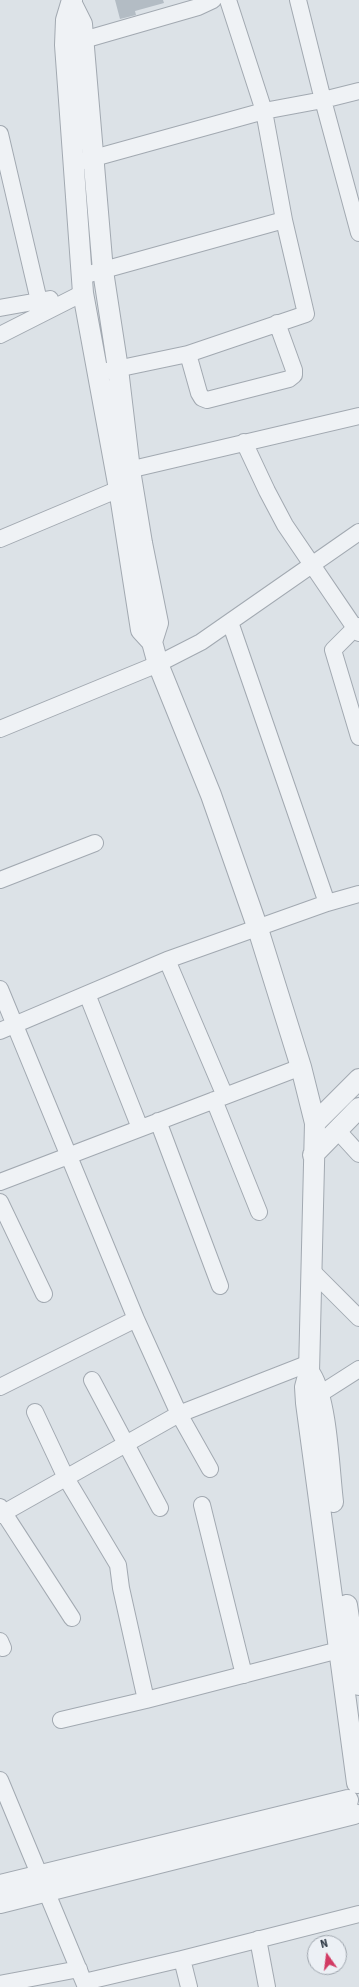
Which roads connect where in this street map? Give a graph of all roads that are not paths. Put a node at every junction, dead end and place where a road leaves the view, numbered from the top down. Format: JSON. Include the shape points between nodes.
{"nodes":[{"id":1,"x":213,"y":0,"type":"edge"},
{"id":2,"x":228,"y":0,"type":"edge"},
{"id":3,"x":298,"y":0,"type":"edge"},
{"id":4,"x":72,"y":2,"type":"edge"},
{"id":5,"x":74,"y":42,"type":"junction"},
{"id":6,"x":359,"y":92,"type":"edge"},
{"id":7,"x":323,"y":100,"type":"junction"},
{"id":8,"x":264,"y":111,"type":"junction"},
{"id":9,"x":0,"y":134,"type":"edge"},
{"id":10,"x":93,"y":158,"type":"junction"},
{"id":11,"x":74,"y":163,"type":"junction"},
{"id":12,"x":4,"y":166,"type":"edge"},
{"id":13,"x":284,"y":220,"type":"junction"},
{"id":14,"x":359,"y":233,"type":"edge"},
{"id":15,"x":103,"y":271,"type":"junction"},
{"id":16,"x":83,"y":284,"type":"junction"},
{"id":17,"x":39,"y":300,"type":"junction"},
{"id":18,"x":0,"y":308,"type":"edge"},
{"id":19,"x":277,"y":323,"type":"junction"},
{"id":20,"x":0,"y":335,"type":"edge"},
{"id":21,"x":188,"y":354,"type":"junction"},
{"id":22,"x":118,"y":369,"type":"junction"},
{"id":23,"x":98,"y":373,"type":"junction"},
{"id":24,"x":359,"y":416,"type":"edge"},
{"id":25,"x":244,"y":442,"type":"junction"},
{"id":26,"x":122,"y":477,"type":"junction"},
{"id":27,"x":359,"y":532,"type":"edge"},
{"id":28,"x":0,"y":539,"type":"edge"},
{"id":29,"x":311,"y":564,"type":"junction"},
{"id":30,"x":230,"y":622,"type":"junction"},
{"id":31,"x":358,"y":629,"type":"edge"},
{"id":32,"x":158,"y":664,"type":"junction"},
{"id":33,"x":0,"y":729,"type":"edge"},
{"id":34,"x":359,"y":737,"type":"edge"},
{"id":35,"x":95,"y":843,"type":"dead end"},
{"id":36,"x":0,"y":880,"type":"edge"},
{"id":37,"x":359,"y":894,"type":"edge"},
{"id":38,"x":327,"y":903,"type":"junction"},
{"id":39,"x":258,"y":929,"type":"junction"},
{"id":40,"x":167,"y":960,"type":"junction"},
{"id":41,"x":0,"y":989,"type":"edge"},
{"id":42,"x":87,"y":994,"type":"junction"},
{"id":43,"x":7,"y":1028,"type":"edge"},
{"id":44,"x":300,"y":1067,"type":"junction"},
{"id":45,"x":359,"y":1078,"type":"edge"},
{"id":46,"x":219,"y":1098,"type":"junction"},
{"id":47,"x":359,"y":1108,"type":"edge"},
{"id":48,"x":158,"y":1121,"type":"junction"},
{"id":49,"x":315,"y":1122,"type":"junction"},
{"id":50,"x":140,"y":1128,"type":"junction"},
{"id":51,"x":337,"y":1130,"type":"junction"},
{"id":52,"x":359,"y":1154,"type":"edge"},
{"id":53,"x":314,"y":1155,"type":"junction"},
{"id":54,"x":69,"y":1156,"type":"junction"},
{"id":55,"x":0,"y":1182,"type":"edge"},
{"id":56,"x":0,"y":1202,"type":"edge"},
{"id":57,"x":259,"y":1212,"type":"dead end"},
{"id":58,"x":310,"y":1269,"type":"junction"},
{"id":59,"x":220,"y":1286,"type":"dead end"},
{"id":60,"x":44,"y":1294,"type":"dead end"},
{"id":61,"x":359,"y":1318,"type":"edge"},
{"id":62,"x":136,"y":1319,"type":"junction"},
{"id":63,"x":308,"y":1368,"type":"junction"},
{"id":64,"x":359,"y":1369,"type":"edge"},
{"id":65,"x":92,"y":1380,"type":"dead end"},
{"id":66,"x":0,"y":1387,"type":"edge"},
{"id":67,"x":312,"y":1398,"type":"junction"},
{"id":68,"x":35,"y":1412,"type":"dead end"},
{"id":69,"x":179,"y":1414,"type":"junction"},
{"id":70,"x":125,"y":1445,"type":"junction"},
{"id":71,"x":210,"y":1469,"type":"dead end"},
{"id":72,"x":66,"y":1478,"type":"junction"},
{"id":73,"x":202,"y":1505,"type":"dead end"},
{"id":74,"x":160,"y":1508,"type":"dead end"},
{"id":75,"x":1,"y":1512,"type":"edge"},
{"id":76,"x":353,"y":1604,"type":"edge"},
{"id":77,"x":72,"y":1618,"type":"dead end"},
{"id":78,"x":339,"y":1650,"type":"junction"},
{"id":79,"x":244,"y":1675,"type":"junction"},
{"id":80,"x":359,"y":1685,"type":"edge"},
{"id":81,"x":146,"y":1700,"type":"junction"},
{"id":82,"x":61,"y":1720,"type":"dead end"},
{"id":83,"x":0,"y":1780,"type":"edge"},
{"id":84,"x":355,"y":1799,"type":"edge"},
{"id":85,"x":43,"y":1884,"type":"junction"},
{"id":86,"x":0,"y":1885,"type":"edge"},
{"id":87,"x":0,"y":1903,"type":"edge"},
{"id":88,"x":359,"y":1914,"type":"edge"},
{"id":89,"x":258,"y":1939,"type":"junction"},
{"id":90,"x":182,"y":1959,"type":"junction"},
{"id":91,"x":83,"y":1980,"type":"edge"},
{"id":92,"x":0,"y":1984,"type":"edge"},
{"id":93,"x":189,"y":1987,"type":"edge"},
{"id":94,"x":267,"y":1987,"type":"edge"}],
"edges":[{"from":1,"to":5,"type":"street","via":[[198,7]]},
{"from":2,"to":8,"type":"street"},
{"from":3,"to":7,"type":"street"},
{"from":4,"to":5,"type":"street","via":[[66,20]]},
{"from":5,"to":10,"type":"street"},
{"from":5,"to":11,"type":"street"},
{"from":6,"to":7,"type":"street"},
{"from":7,"to":8,"type":"street"},
{"from":7,"to":14,"type":"street"},
{"from":8,"to":10,"type":"street"},
{"from":8,"to":13,"type":"street"},
{"from":9,"to":12,"type":"street"},
{"from":10,"to":11,"type":"street"},
{"from":10,"to":15,"type":"street"},
{"from":11,"to":16,"type":"street"},
{"from":12,"to":17,"type":"street"},
{"from":13,"to":15,"type":"street"},
{"from":13,"to":19,"type":"street","via":[[306,314]]},
{"from":15,"to":16,"type":"street"},
{"from":15,"to":22,"type":"street"},
{"from":16,"to":17,"type":"street"},
{"from":16,"to":20,"type":"street"},
{"from":16,"to":23,"type":"street"},
{"from":17,"to":18,"type":"street"},
{"from":19,"to":21,"type":"street"},
{"from":19,"to":21,"type":"street","via":[[294,370],[294,375],[289,379],[207,400],[199,393]]},
{"from":21,"to":22,"type":"street"},
{"from":22,"to":23,"type":"street"},
{"from":22,"to":26,"type":"street"},
{"from":23,"to":26,"type":"street"},
{"from":24,"to":25,"type":"street"},
{"from":25,"to":26,"type":"street"},
{"from":25,"to":29,"type":"street","via":[[285,524]]},
{"from":26,"to":28,"type":"street"},
{"from":26,"to":32,"type":"street","via":[[141,630],[152,642]]},
{"from":27,"to":29,"type":"street"},
{"from":29,"to":30,"type":"street"},
{"from":29,"to":31,"type":"street"},
{"from":30,"to":32,"type":"street","via":[[201,642]]},
{"from":30,"to":38,"type":"street"},
{"from":31,"to":34,"type":"street","via":[[333,650]]},
{"from":32,"to":33,"type":"street"},
{"from":32,"to":39,"type":"street","via":[[211,795]]},
{"from":35,"to":36,"type":"street"},
{"from":37,"to":38,"type":"street"},
{"from":38,"to":39,"type":"street"},
{"from":39,"to":40,"type":"street"},
{"from":39,"to":44,"type":"street"},
{"from":40,"to":42,"type":"street"},
{"from":40,"to":46,"type":"street"},
{"from":41,"to":43,"type":"street"},
{"from":42,"to":43,"type":"street"},
{"from":42,"to":50,"type":"street"},
{"from":43,"to":54,"type":"street"},
{"from":44,"to":46,"type":"street"},
{"from":44,"to":49,"type":"street"},
{"from":45,"to":49,"type":"street"},
{"from":46,"to":48,"type":"street"},
{"from":46,"to":57,"type":"street"},
{"from":47,"to":51,"type":"street"},
{"from":48,"to":50,"type":"street"},
{"from":48,"to":59,"type":"street"},
{"from":49,"to":53,"type":"street"},
{"from":50,"to":54,"type":"street"},
{"from":51,"to":52,"type":"street"},
{"from":51,"to":53,"type":"street"},
{"from":53,"to":58,"type":"street"},
{"from":54,"to":55,"type":"street"},
{"from":54,"to":62,"type":"street"},
{"from":56,"to":60,"type":"street"},
{"from":58,"to":61,"type":"street"},
{"from":58,"to":63,"type":"street"},
{"from":62,"to":66,"type":"street"},
{"from":62,"to":69,"type":"street"},
{"from":63,"to":67,"type":"street","via":[[305,1387]]},
{"from":63,"to":69,"type":"street"},
{"from":64,"to":67,"type":"street"},
{"from":65,"to":70,"type":"street"},
{"from":67,"to":76,"type":"street","via":[[324,1426],[338,1550]]},
{"from":67,"to":78,"type":"street"},
{"from":68,"to":72,"type":"street"},
{"from":69,"to":70,"type":"street"},
{"from":69,"to":71,"type":"street"},
{"from":70,"to":72,"type":"street"},
{"from":70,"to":74,"type":"street"},
{"from":72,"to":75,"type":"street"},
{"from":72,"to":81,"type":"street","via":[[118,1565]]},
{"from":73,"to":79,"type":"street"},
{"from":75,"to":77,"type":"street"},
{"from":76,"to":80,"type":"street"},
{"from":78,"to":79,"type":"street"},
{"from":78,"to":84,"type":"street"},
{"from":79,"to":81,"type":"street"},
{"from":81,"to":82,"type":"street"},
{"from":83,"to":85,"type":"street"},
{"from":84,"to":85,"type":"street"},
{"from":85,"to":86,"type":"street"},
{"from":85,"to":87,"type":"street"},
{"from":85,"to":91,"type":"street"},
{"from":88,"to":89,"type":"street"},
{"from":89,"to":90,"type":"street"},
{"from":89,"to":94,"type":"street"},
{"from":90,"to":91,"type":"street"},
{"from":90,"to":93,"type":"street"},
{"from":91,"to":92,"type":"street"}]}
